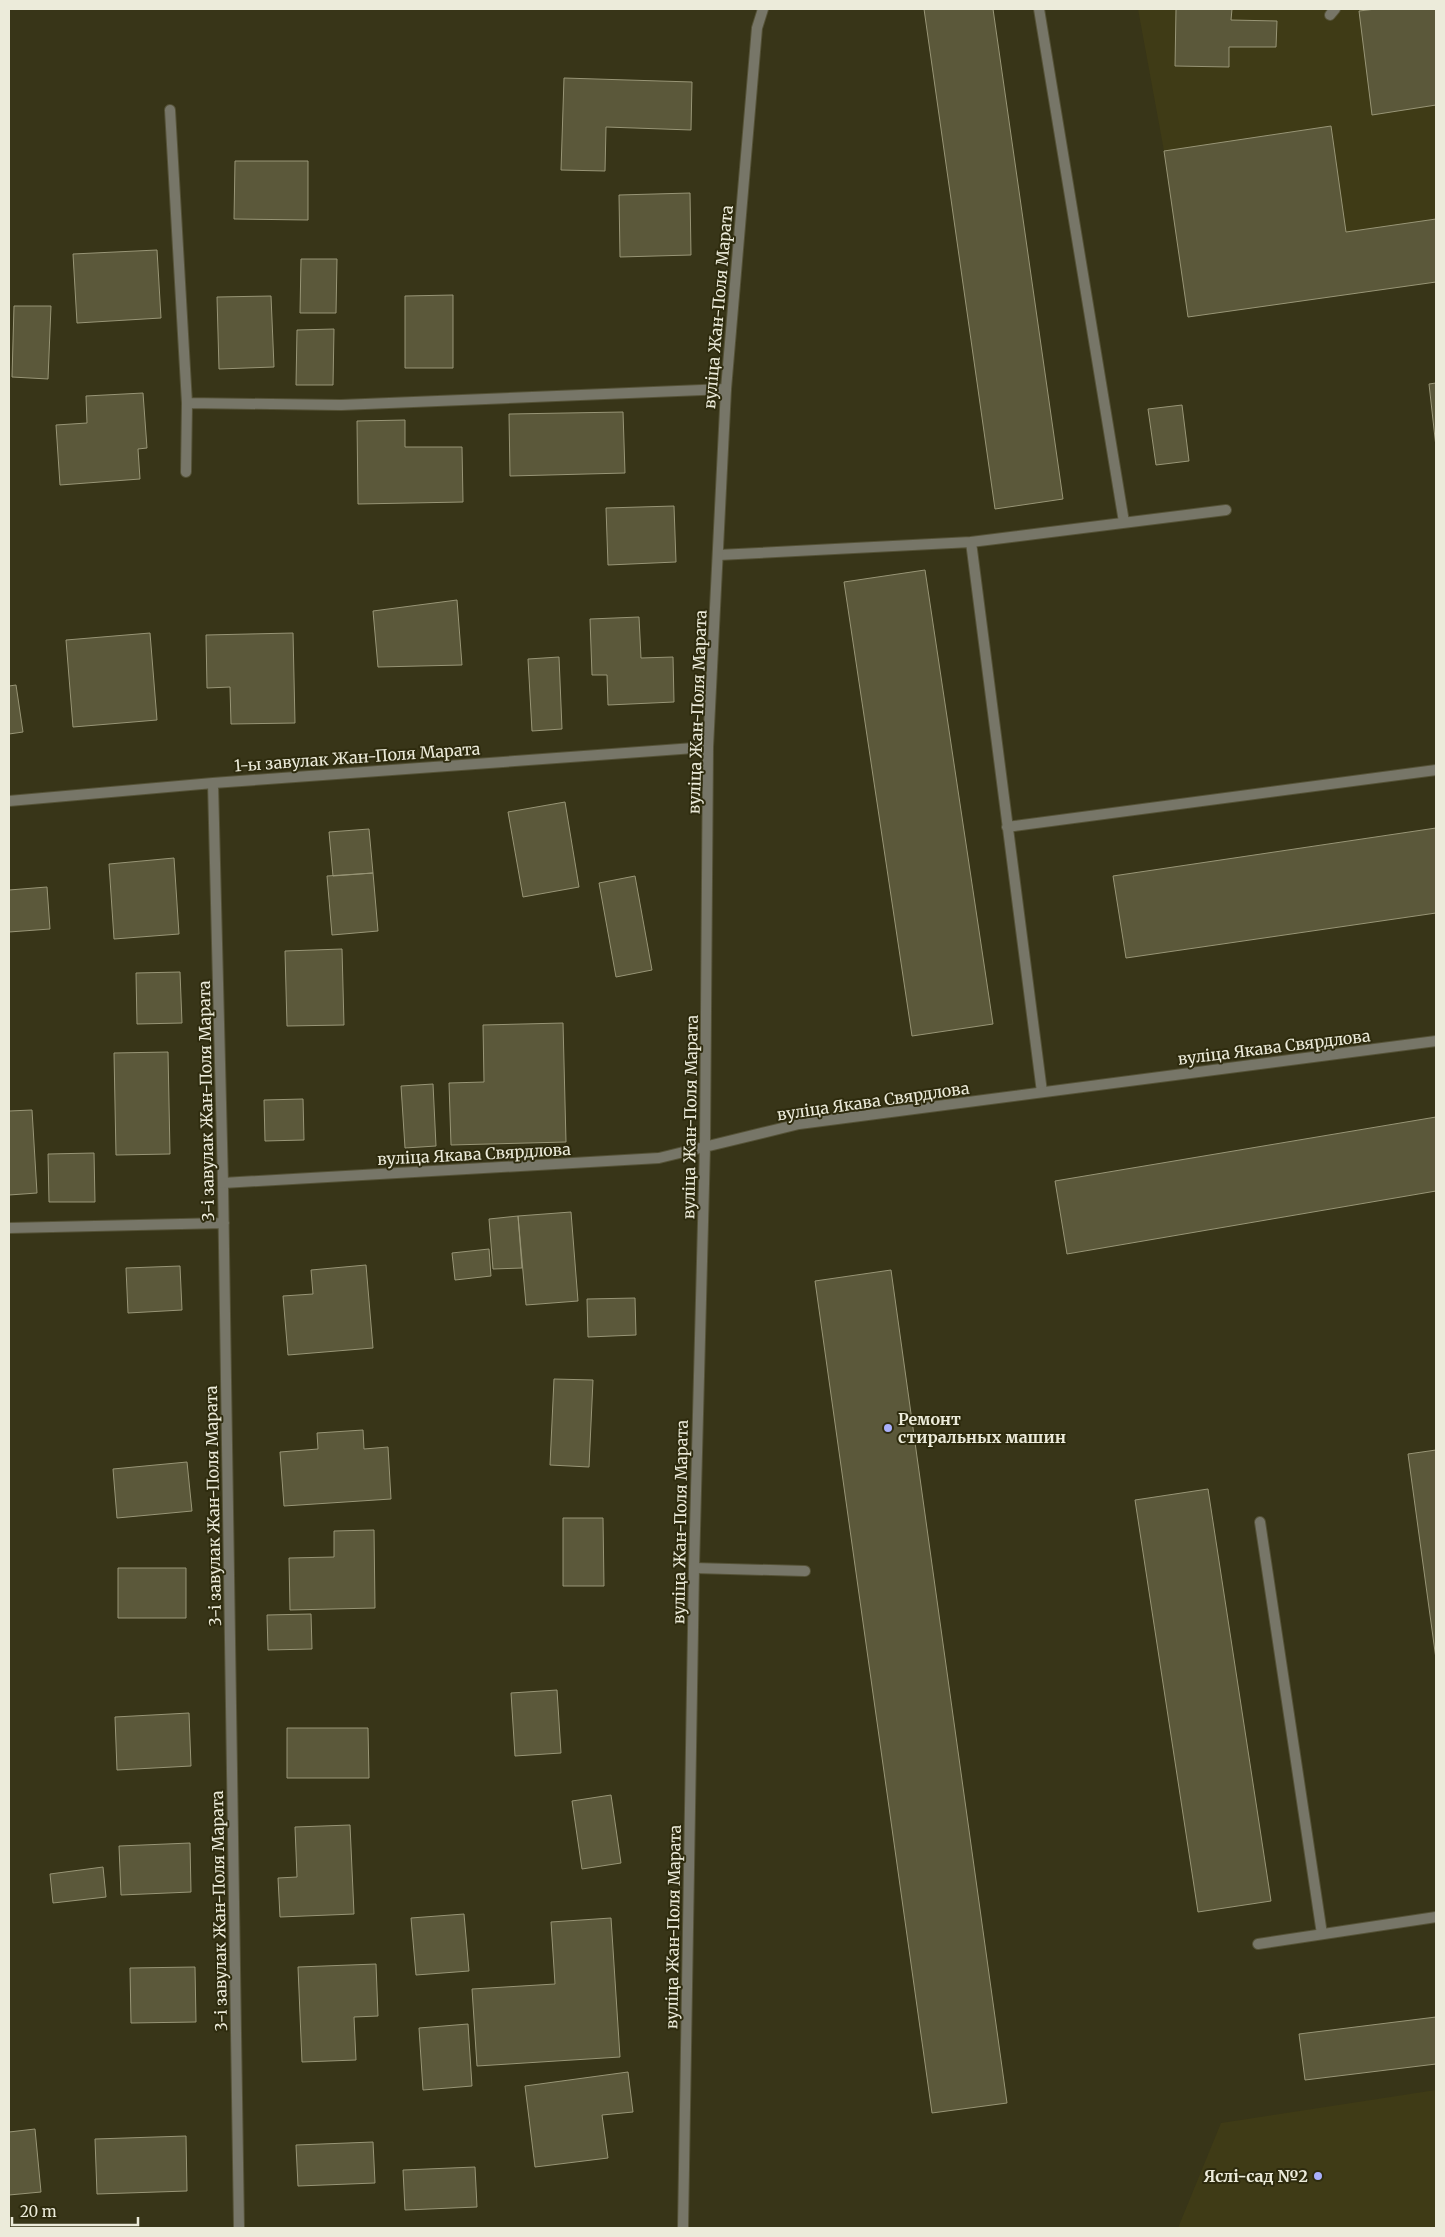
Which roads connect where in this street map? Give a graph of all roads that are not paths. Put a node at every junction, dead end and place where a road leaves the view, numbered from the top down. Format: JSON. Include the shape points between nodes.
{"nodes":[{"id":1,"x":763,"y":9,"type":"edge"},
{"id":2,"x":1039,"y":9,"type":"edge"},
{"id":3,"x":170,"y":110,"type":"dead end"},
{"id":4,"x":726,"y":389,"type":"junction"},
{"id":5,"x":187,"y":403,"type":"junction"},
{"id":6,"x":186,"y":472,"type":"dead end"},
{"id":7,"x":1226,"y":510,"type":"dead end"},
{"id":8,"x":1124,"y":522,"type":"junction"},
{"id":9,"x":971,"y":542,"type":"junction"},
{"id":10,"x":718,"y":556,"type":"junction"},
{"id":11,"x":708,"y":746,"type":"junction"},
{"id":12,"x":1436,"y":770,"type":"edge"},
{"id":13,"x":213,"y":783,"type":"junction"},
{"id":14,"x":9,"y":802,"type":"edge"},
{"id":15,"x":1007,"y":827,"type":"junction"},
{"id":16,"x":1436,"y":1041,"type":"edge"},
{"id":17,"x":1042,"y":1092,"type":"junction"},
{"id":18,"x":706,"y":1146,"type":"junction"},
{"id":19,"x":223,"y":1183,"type":"junction"},
{"id":20,"x":224,"y":1223,"type":"junction"},
{"id":21,"x":9,"y":1228,"type":"edge"},
{"id":22,"x":1260,"y":1522,"type":"dead end"},
{"id":23,"x":694,"y":1568,"type":"junction"},
{"id":24,"x":805,"y":1571,"type":"dead end"},
{"id":25,"x":1436,"y":1917,"type":"edge"},
{"id":26,"x":1322,"y":1934,"type":"junction"},
{"id":27,"x":1258,"y":1944,"type":"dead end"},
{"id":28,"x":238,"y":2228,"type":"edge"},
{"id":29,"x":683,"y":2228,"type":"edge"}],
"edges":[{"from":1,"to":4,"type":"street","name":"вуліца Жан-Поля Марата","via":[[757,28]]},
{"from":2,"to":8,"type":"street"},
{"from":3,"to":5,"type":"street"},
{"from":4,"to":5,"type":"street","via":[[341,405]]},
{"from":4,"to":10,"type":"street","name":"вуліца Жан-Поля Марата"},
{"from":5,"to":6,"type":"street"},
{"from":7,"to":8,"type":"street"},
{"from":8,"to":9,"type":"street"},
{"from":9,"to":10,"type":"street"},
{"from":9,"to":15,"type":"street"},
{"from":10,"to":11,"type":"street","name":"вуліца Жан-Поля Марата"},
{"from":11,"to":13,"type":"street","name":"1-ы завулак Жан-Поля Марата"},
{"from":11,"to":18,"type":"street","name":"вуліца Жан-Поля Марата"},
{"from":12,"to":15,"type":"street"},
{"from":13,"to":14,"type":"street","name":"1-ы завулак Жан-Поля Марата"},
{"from":13,"to":19,"type":"street","name":"3-і завулак Жан-Поля Марата"},
{"from":15,"to":17,"type":"street"},
{"from":16,"to":17,"type":"street","name":"вуліца Якава Свярдлова"},
{"from":17,"to":18,"type":"street","name":"вуліца Якава Свярдлова","via":[[799,1124]]},
{"from":18,"to":19,"type":"street","name":"вуліца Якава Свярдлова","via":[[659,1158]]},
{"from":18,"to":23,"type":"street","name":"вуліца Жан-Поля Марата"},
{"from":19,"to":20,"type":"street","name":"3-і завулак Жан-Поля Марата"},
{"from":20,"to":21,"type":"street"},
{"from":20,"to":28,"type":"street","name":"3-і завулак Жан-Поля Марата"},
{"from":22,"to":26,"type":"street"},
{"from":23,"to":24,"type":"street"},
{"from":23,"to":29,"type":"street","name":"вуліца Жан-Поля Марата"},
{"from":25,"to":26,"type":"street"},
{"from":26,"to":27,"type":"street"}]}
